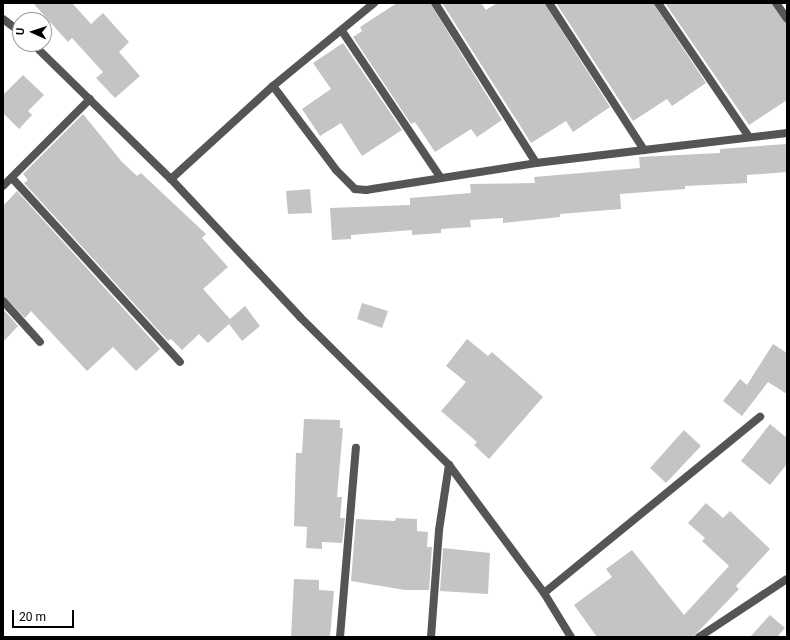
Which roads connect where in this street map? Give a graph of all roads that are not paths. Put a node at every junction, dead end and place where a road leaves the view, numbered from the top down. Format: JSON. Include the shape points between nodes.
{"nodes":[{"id":1,"x":374,"y":3,"type":"edge"},
{"id":2,"x":435,"y":3,"type":"edge"},
{"id":3,"x":549,"y":3,"type":"edge"},
{"id":4,"x":658,"y":3,"type":"edge"},
{"id":5,"x":776,"y":3,"type":"edge"},
{"id":6,"x":3,"y":19,"type":"edge"},
{"id":7,"x":787,"y":19,"type":"edge"},
{"id":8,"x":12,"y":26,"type":"edge"},
{"id":9,"x":342,"y":31,"type":"junction"},
{"id":10,"x":41,"y":52,"type":"edge"},
{"id":11,"x":273,"y":86,"type":"junction"},
{"id":12,"x":90,"y":99,"type":"junction"},
{"id":13,"x":787,"y":133,"type":"edge"},
{"id":14,"x":749,"y":137,"type":"junction"},
{"id":15,"x":644,"y":150,"type":"junction"},
{"id":16,"x":536,"y":163,"type":"junction"},
{"id":17,"x":440,"y":177,"type":"junction"},
{"id":18,"x":12,"y":178,"type":"junction"},
{"id":19,"x":171,"y":179,"type":"junction"},
{"id":20,"x":3,"y":186,"type":"edge"},
{"id":21,"x":3,"y":301,"type":"edge"},
{"id":22,"x":40,"y":342,"type":"dead end"},
{"id":23,"x":180,"y":362,"type":"dead end"},
{"id":24,"x":760,"y":417,"type":"dead end"},
{"id":25,"x":356,"y":448,"type":"dead end"},
{"id":26,"x":449,"y":466,"type":"junction"},
{"id":27,"x":787,"y":579,"type":"edge"},
{"id":28,"x":544,"y":593,"type":"junction"},
{"id":29,"x":340,"y":637,"type":"edge"},
{"id":30,"x":431,"y":637,"type":"edge"},
{"id":31,"x":571,"y":637,"type":"edge"},
{"id":32,"x":699,"y":637,"type":"edge"}],
"edges":[{"from":1,"to":9,"type":"street"},
{"from":2,"to":16,"type":"street"},
{"from":3,"to":15,"type":"street"},
{"from":4,"to":14,"type":"street"},
{"from":5,"to":7,"type":"street"},
{"from":6,"to":8,"type":"street"},
{"from":9,"to":11,"type":"street"},
{"from":9,"to":17,"type":"street"},
{"from":10,"to":12,"type":"street"},
{"from":11,"to":17,"type":"street","via":[[336,170],[355,189],[366,190]]},
{"from":11,"to":19,"type":"street"},
{"from":12,"to":18,"type":"street"},
{"from":12,"to":19,"type":"street"},
{"from":13,"to":14,"type":"street"},
{"from":14,"to":15,"type":"street"},
{"from":15,"to":16,"type":"street"},
{"from":16,"to":17,"type":"street"},
{"from":18,"to":20,"type":"street"},
{"from":18,"to":23,"type":"street"},
{"from":19,"to":26,"type":"street","via":[[300,317]]},
{"from":21,"to":22,"type":"street"},
{"from":24,"to":28,"type":"street"},
{"from":25,"to":29,"type":"street"},
{"from":26,"to":28,"type":"street"},
{"from":26,"to":30,"type":"street","via":[[438,530]]},
{"from":27,"to":32,"type":"street"},
{"from":28,"to":31,"type":"street"}]}
